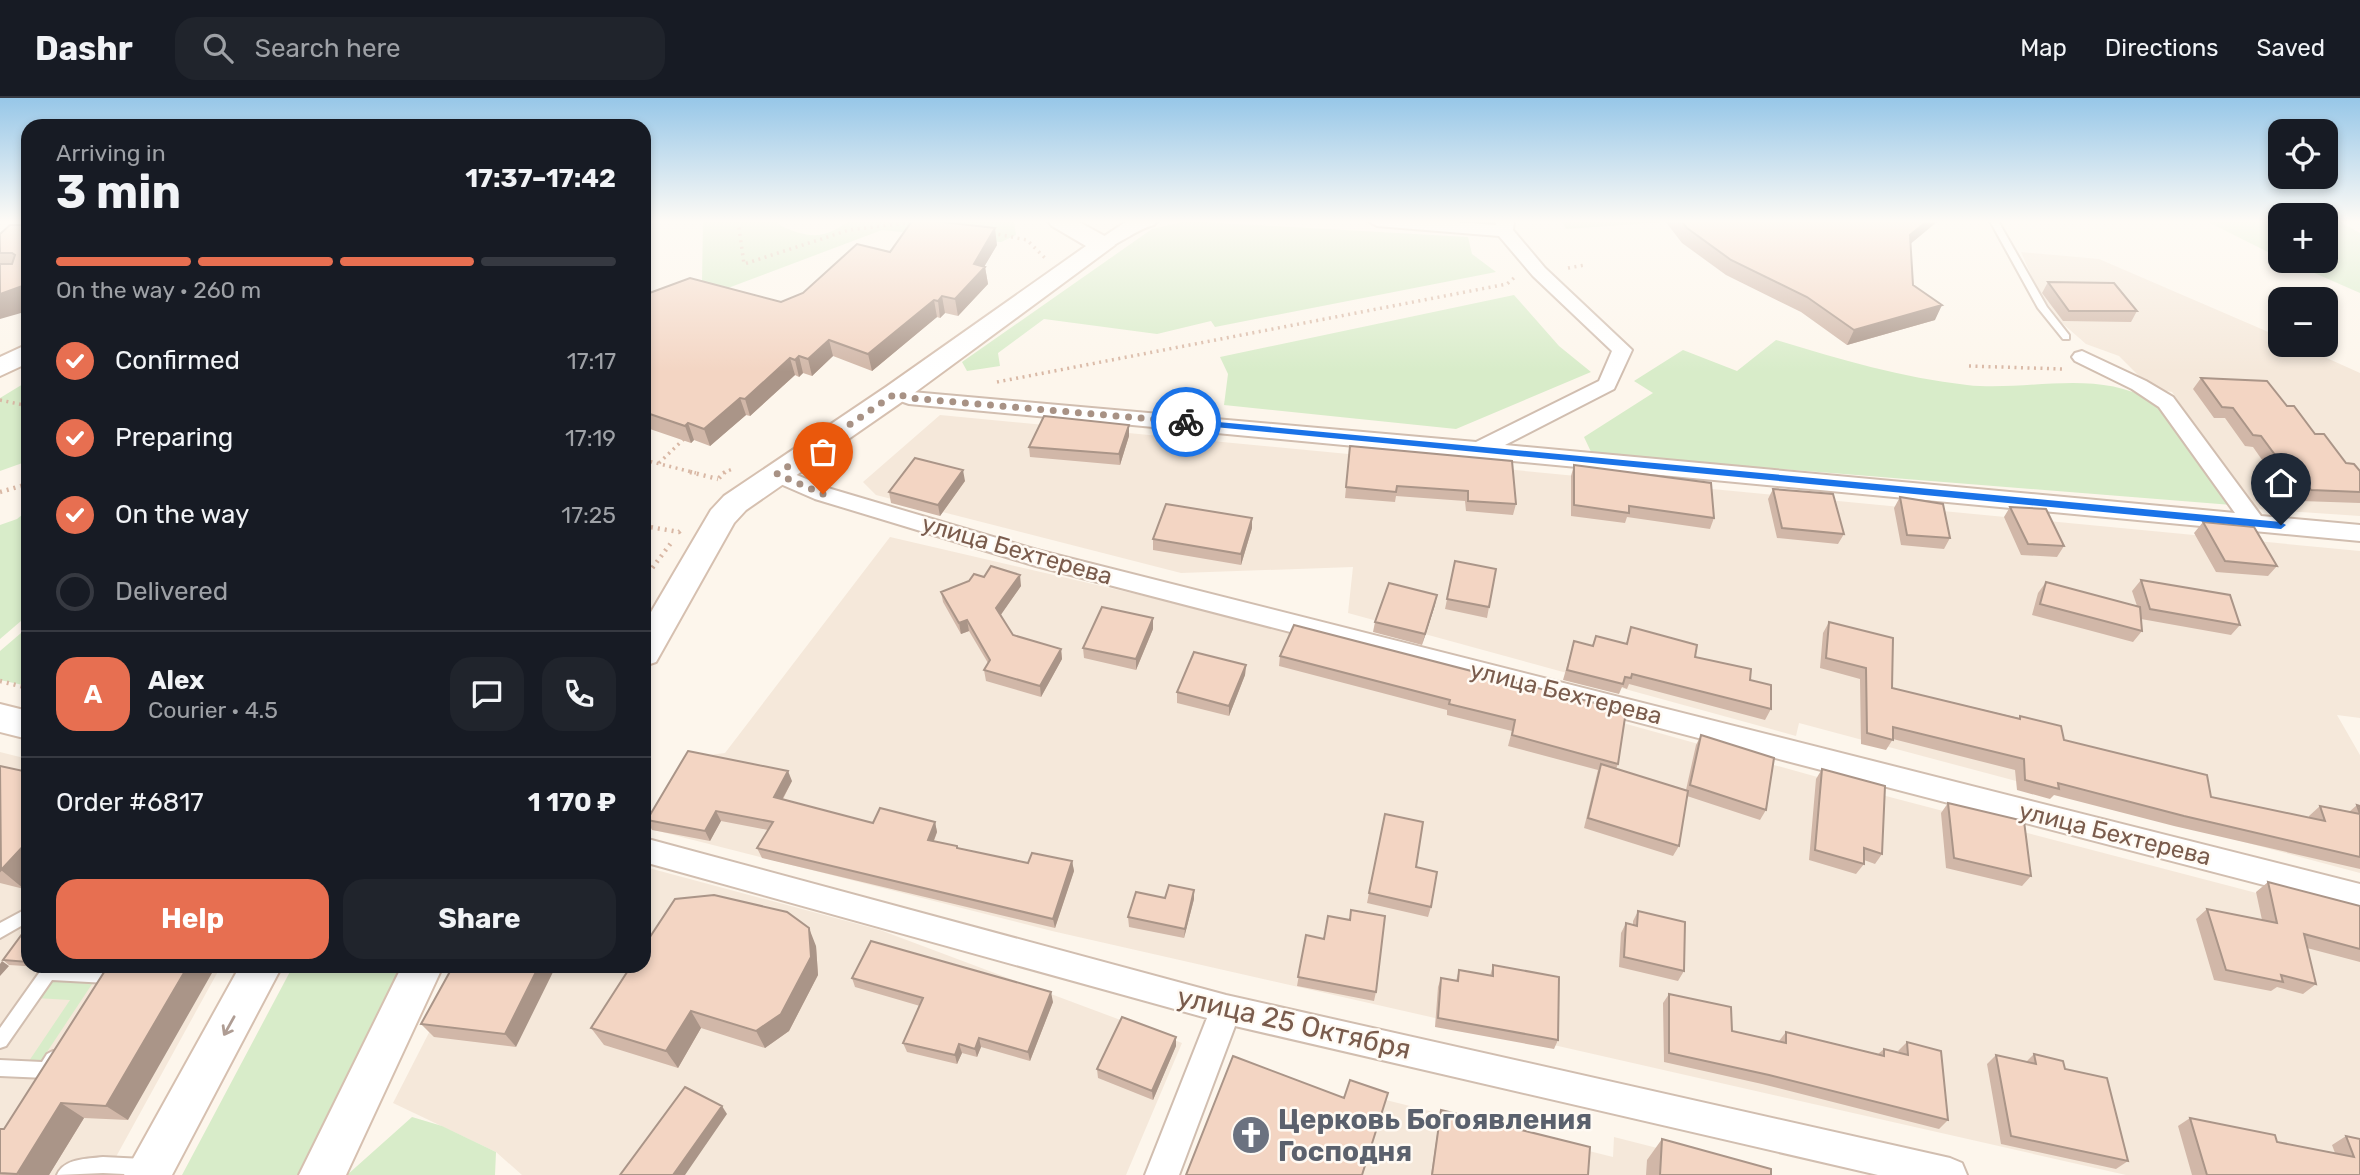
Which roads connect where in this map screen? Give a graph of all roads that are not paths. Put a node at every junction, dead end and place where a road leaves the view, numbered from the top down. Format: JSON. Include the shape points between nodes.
{"nodes":[{"id":1,"x":1065,"y":271,"type":"edge"},
{"id":2,"x":1538,"y":271,"type":"edge"},
{"id":3,"x":2022,"y":271,"type":"edge"},
{"id":4,"x":2066,"y":337,"type":"dead end"},
{"id":5,"x":21,"y":356,"type":"edge"},
{"id":6,"x":2082,"y":356,"type":"dead end"},
{"id":7,"x":0,"y":368,"type":"edge"},
{"id":8,"x":896,"y":393,"type":"junction"},
{"id":9,"x":1479,"y":449,"type":"junction"},
{"id":10,"x":777,"y":474,"type":"junction"},
{"id":11,"x":2255,"y":523,"type":"junction"},
{"id":12,"x":2360,"y":533,"type":"edge"},
{"id":13,"x":651,"y":641,"type":"edge"},
{"id":14,"x":0,"y":718,"type":"edge"},
{"id":15,"x":21,"y":723,"type":"edge"},
{"id":16,"x":651,"y":852,"type":"edge"},
{"id":17,"x":2360,"y":897,"type":"edge"},
{"id":18,"x":21,"y":918,"type":"edge"},
{"id":19,"x":0,"y":931,"type":"edge"},
{"id":20,"x":47,"y":973,"type":"edge"},
{"id":21,"x":82,"y":973,"type":"edge"},
{"id":22,"x":258,"y":973,"type":"edge"},
{"id":23,"x":420,"y":973,"type":"edge"},
{"id":24,"x":106,"y":976,"type":"edge"},
{"id":25,"x":1226,"y":1009,"type":"junction"},
{"id":26,"x":0,"y":1041,"type":"edge"},
{"id":27,"x":58,"y":1050,"type":"edge"},
{"id":28,"x":0,"y":1068,"type":"edge"},
{"id":29,"x":149,"y":1171,"type":"edge"},
{"id":30,"x":65,"y":1175,"type":"edge"},
{"id":31,"x":322,"y":1175,"type":"edge"},
{"id":32,"x":1161,"y":1175,"type":"edge"},
{"id":33,"x":1950,"y":1175,"type":"edge"}],
"edges":[{"from":1,"to":8,"type":"street"},
{"from":2,"to":9,"type":"street","via":[[1622,350],[1606,385]]},
{"from":3,"to":4,"type":"lane"},
{"from":5,"to":7,"type":"street"},
{"from":6,"to":11,"type":"street","via":[[2166,402]]},
{"from":8,"to":9,"type":"street","via":[[909,398]]},
{"from":8,"to":10,"type":"street"},
{"from":9,"to":11,"type":"street"},
{"from":10,"to":13,"type":"street","via":[[722,517]]},
{"from":10,"to":17,"type":"street","name":"улица Бехтерева","via":[[823,494],[1036,558]]},
{"from":11,"to":12,"type":"street"},
{"from":14,"to":15,"type":"street"},
{"from":16,"to":25,"type":"street","name":"улица 25 Октября"},
{"from":18,"to":19,"type":"lane"},
{"from":20,"to":26,"type":"lane"},
{"from":21,"to":24,"type":"lane"},
{"from":22,"to":29,"type":"street","one_way":true},
{"from":23,"to":31,"type":"street"},
{"from":25,"to":32,"type":"street"},
{"from":25,"to":33,"type":"street","name":"улица 25 Октября"},
{"from":27,"to":28,"type":"lane","via":[[46,1070]]},
{"from":29,"to":30,"type":"lane","via":[[103,1165]]}]}
